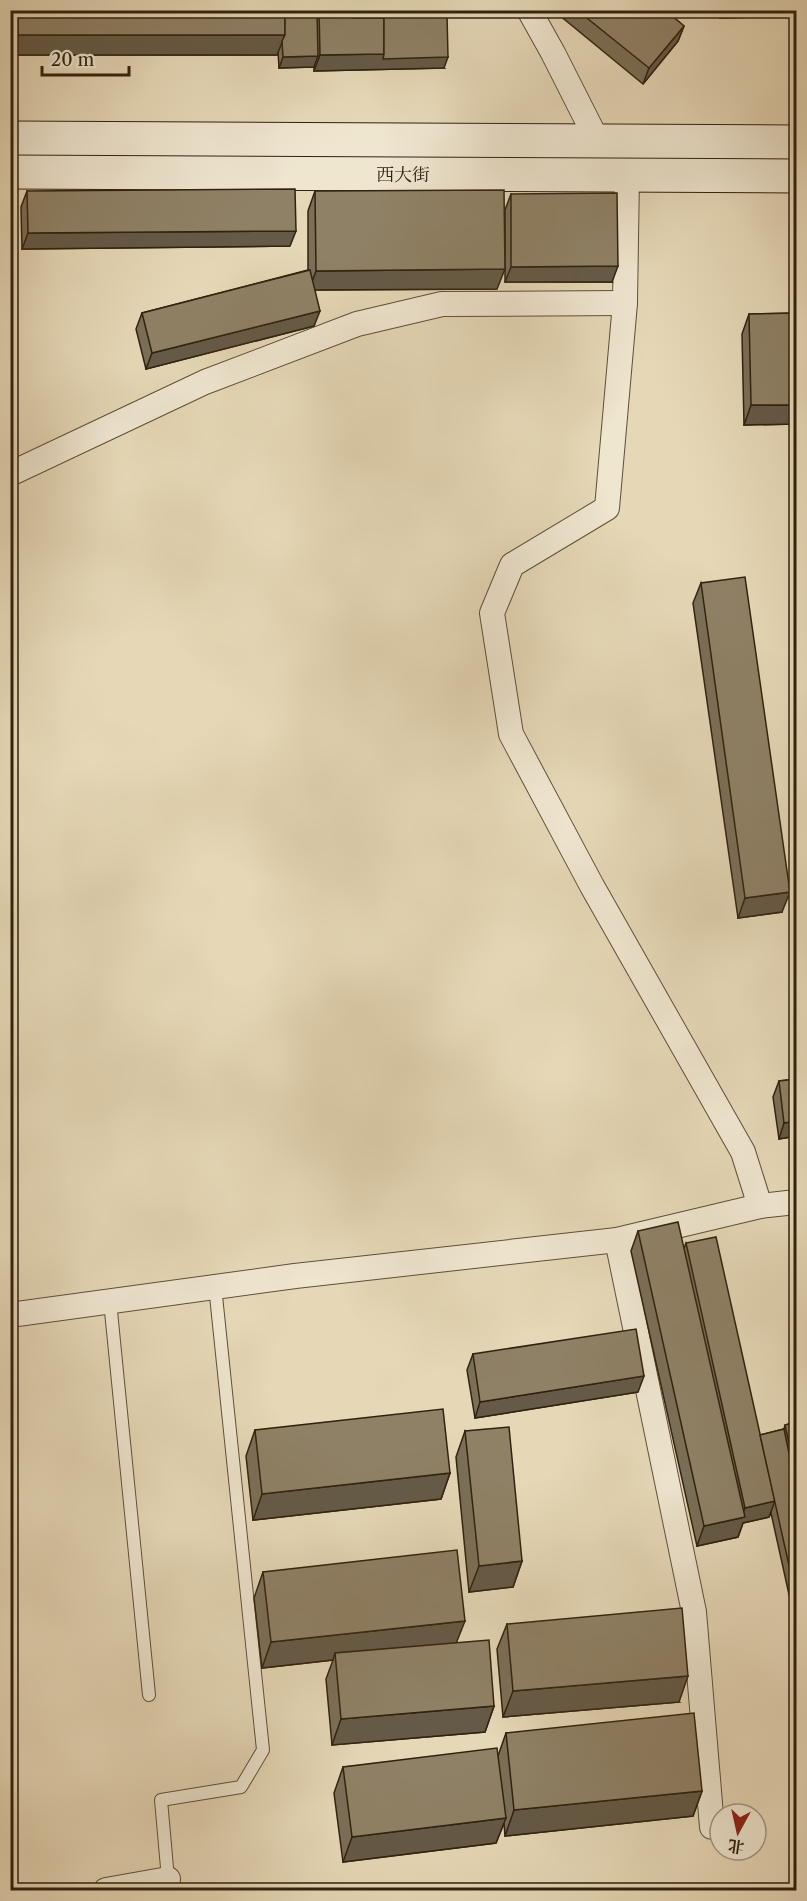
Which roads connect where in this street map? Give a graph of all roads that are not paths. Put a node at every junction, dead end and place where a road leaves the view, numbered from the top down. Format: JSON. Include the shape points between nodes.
{"nodes":[{"id":1,"x":529,"y":10,"type":"edge"},
{"id":2,"x":10,"y":138,"type":"edge"},
{"id":3,"x":598,"y":142,"type":"junction"},
{"id":4,"x":796,"y":142,"type":"edge"},
{"id":5,"x":10,"y":172,"type":"edge"},
{"id":6,"x":627,"y":176,"type":"junction"},
{"id":7,"x":796,"y":176,"type":"edge"},
{"id":8,"x":625,"y":303,"type":"junction"},
{"id":9,"x":10,"y":474,"type":"edge"},
{"id":10,"x":796,"y":1202,"type":"edge"},
{"id":11,"x":760,"y":1206,"type":"junction"},
{"id":12,"x":616,"y":1240,"type":"junction"},
{"id":13,"x":215,"y":1286,"type":"junction"},
{"id":14,"x":110,"y":1301,"type":"junction"},
{"id":15,"x":10,"y":1315,"type":"edge"},
{"id":16,"x":149,"y":1695,"type":"dead end"},
{"id":17,"x":710,"y":1802,"type":"edge"},
{"id":18,"x":168,"y":1879,"type":"joint"},
{"id":19,"x":106,"y":1890,"type":"edge"}],
"edges":[{"from":1,"to":3,"type":"street"},
{"from":2,"to":3,"type":"main road","name":"西大街"},
{"from":3,"to":4,"type":"main road","name":"西大街"},
{"from":5,"to":6,"type":"main road","name":"西大街"},
{"from":6,"to":7,"type":"main road","name":"西大街"},
{"from":6,"to":8,"type":"street"},
{"from":8,"to":9,"type":"street","via":[[442,304],[357,324],[205,382]]},
{"from":8,"to":11,"type":"street","via":[[607,508],[512,565],[492,613],[512,735],[592,886],[743,1152]]},
{"from":10,"to":11,"type":"street"},
{"from":11,"to":12,"type":"street"},
{"from":12,"to":13,"type":"street"},
{"from":12,"to":17,"type":"street","via":[[694,1612]]},
{"from":13,"to":14,"type":"street"},
{"from":13,"to":18,"type":"lane","via":[[263,1750],[241,1787],[160,1800]]},
{"from":14,"to":15,"type":"street"},
{"from":14,"to":16,"type":"lane"},
{"from":18,"to":19,"type":"street"}]}
